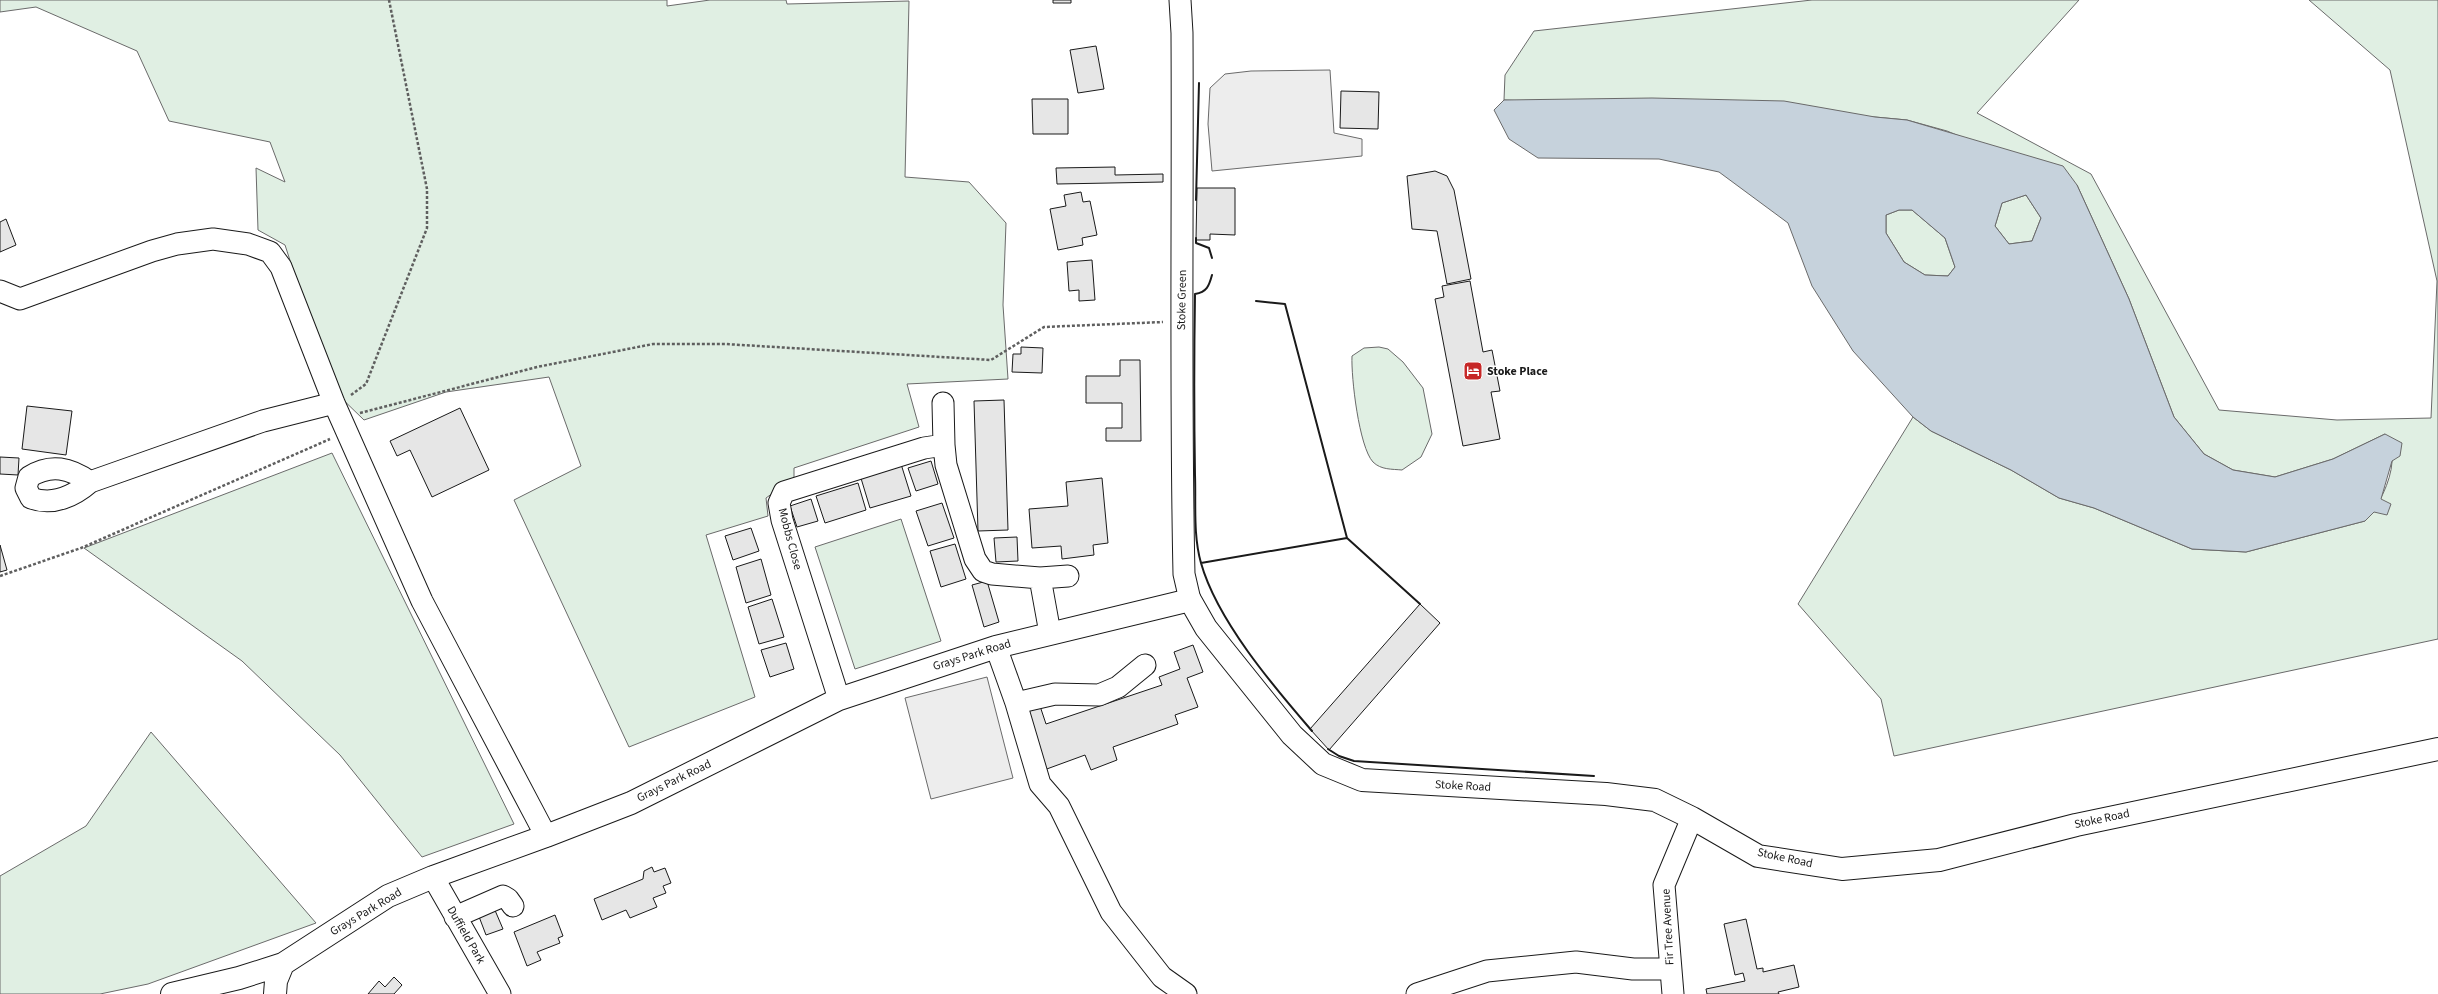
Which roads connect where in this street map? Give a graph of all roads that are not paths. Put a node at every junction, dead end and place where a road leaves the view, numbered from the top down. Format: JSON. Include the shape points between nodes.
{"nodes":[{"id":1,"x":1180,"y":0,"type":"edge"},
{"id":2,"x":0,"y":291,"type":"edge"},
{"id":3,"x":943,"y":403,"type":"dead end"},
{"id":4,"x":340,"y":418,"type":"junction"},
{"id":5,"x":944,"y":445,"type":"junction"},
{"id":6,"x":90,"y":482,"type":"dead end"},
{"id":7,"x":1068,"y":576,"type":"dead end"},
{"id":8,"x":1040,"y":578,"type":"junction"},
{"id":9,"x":1190,"y":600,"type":"junction"},
{"id":10,"x":1050,"y":633,"type":"junction"},
{"id":11,"x":996,"y":647,"type":"junction"},
{"id":12,"x":1145,"y":665,"type":"dead end"},
{"id":13,"x":839,"y":699,"type":"junction"},
{"id":14,"x":1016,"y":703,"type":"junction"},
{"id":15,"x":2438,"y":749,"type":"edge"},
{"id":16,"x":1692,"y":818,"type":"junction"},
{"id":17,"x":546,"y":836,"type":"junction"},
{"id":18,"x":433,"y":877,"type":"junction"},
{"id":19,"x":513,"y":906,"type":"dead end"},
{"id":20,"x":456,"y":917,"type":"junction"},
{"id":21,"x":283,"y":964,"type":"junction"},
{"id":22,"x":1670,"y":969,"type":"junction"},
{"id":23,"x":172,"y":994,"type":"edge"},
{"id":24,"x":275,"y":994,"type":"edge"},
{"id":25,"x":500,"y":994,"type":"edge"},
{"id":26,"x":1186,"y":994,"type":"edge"},
{"id":27,"x":1417,"y":994,"type":"edge"},
{"id":28,"x":1673,"y":994,"type":"edge"}],
"edges":[{"from":1,"to":9,"type":"street","name":"Stoke Green","via":[[1181,414],[1184,574]]},
{"from":2,"to":4,"type":"street","via":[[20,299],[177,244],[213,240],[248,244],[270,252],[281,268]]},
{"from":3,"to":5,"type":"street"},
{"from":4,"to":6,"type":"street","via":[[263,421]]},
{"from":4,"to":17,"type":"street","via":[[422,601]]},
{"from":5,"to":8,"type":"street","via":[[948,473],[975,560],[983,571],[992,574]]},
{"from":5,"to":13,"type":"street","name":"Mobbs Close","via":[[924,448],[794,488],[784,492],[779,503],[782,520]]},
{"from":7,"to":8,"type":"street"},
{"from":8,"to":10,"type":"street"},
{"from":9,"to":10,"type":"main road","name":"Grays Park Road"},
{"from":9,"to":16,"type":"main road","name":"Stoke Road","via":[[1206,628],[1292,735],[1323,764],[1362,780],[1606,794],[1654,800]]},
{"from":10,"to":11,"type":"main road","name":"Grays Park Road"},
{"from":11,"to":13,"type":"main road","name":"Grays Park Road"},
{"from":11,"to":14,"type":"street"},
{"from":12,"to":14,"type":"street","via":[[1118,687],[1099,695],[1056,694]]},
{"from":13,"to":17,"type":"main road","name":"Grays Park Road","via":[[631,803]]},
{"from":14,"to":26,"type":"street","via":[[1040,784],[1059,806],[1111,912],[1162,977]]},
{"from":15,"to":16,"type":"main road","name":"Stoke Road","via":[[2076,824],[1939,860],[1909,863],[1842,869],[1758,856]]},
{"from":16,"to":22,"type":"street","name":"Fir Tree Avenue","via":[[1664,885]]},
{"from":17,"to":18,"type":"main road","name":"Grays Park Road"},
{"from":18,"to":20,"type":"street","name":"Duffield Park"},
{"from":18,"to":21,"type":"main road","name":"Grays Park Road","via":[[388,896]]},
{"from":19,"to":20,"type":"street","via":[[503,896]]},
{"from":20,"to":25,"type":"street","name":"Duffield Park"},
{"from":21,"to":23,"type":"main road","name":"Grays Park Road","via":[[239,978]]},
{"from":21,"to":24,"type":"main road","via":[[276,981]]},
{"from":22,"to":27,"type":"street","via":[[1633,969],[1576,962],[1487,971]]},
{"from":22,"to":28,"type":"street","name":"Fir Tree Avenue"}]}
